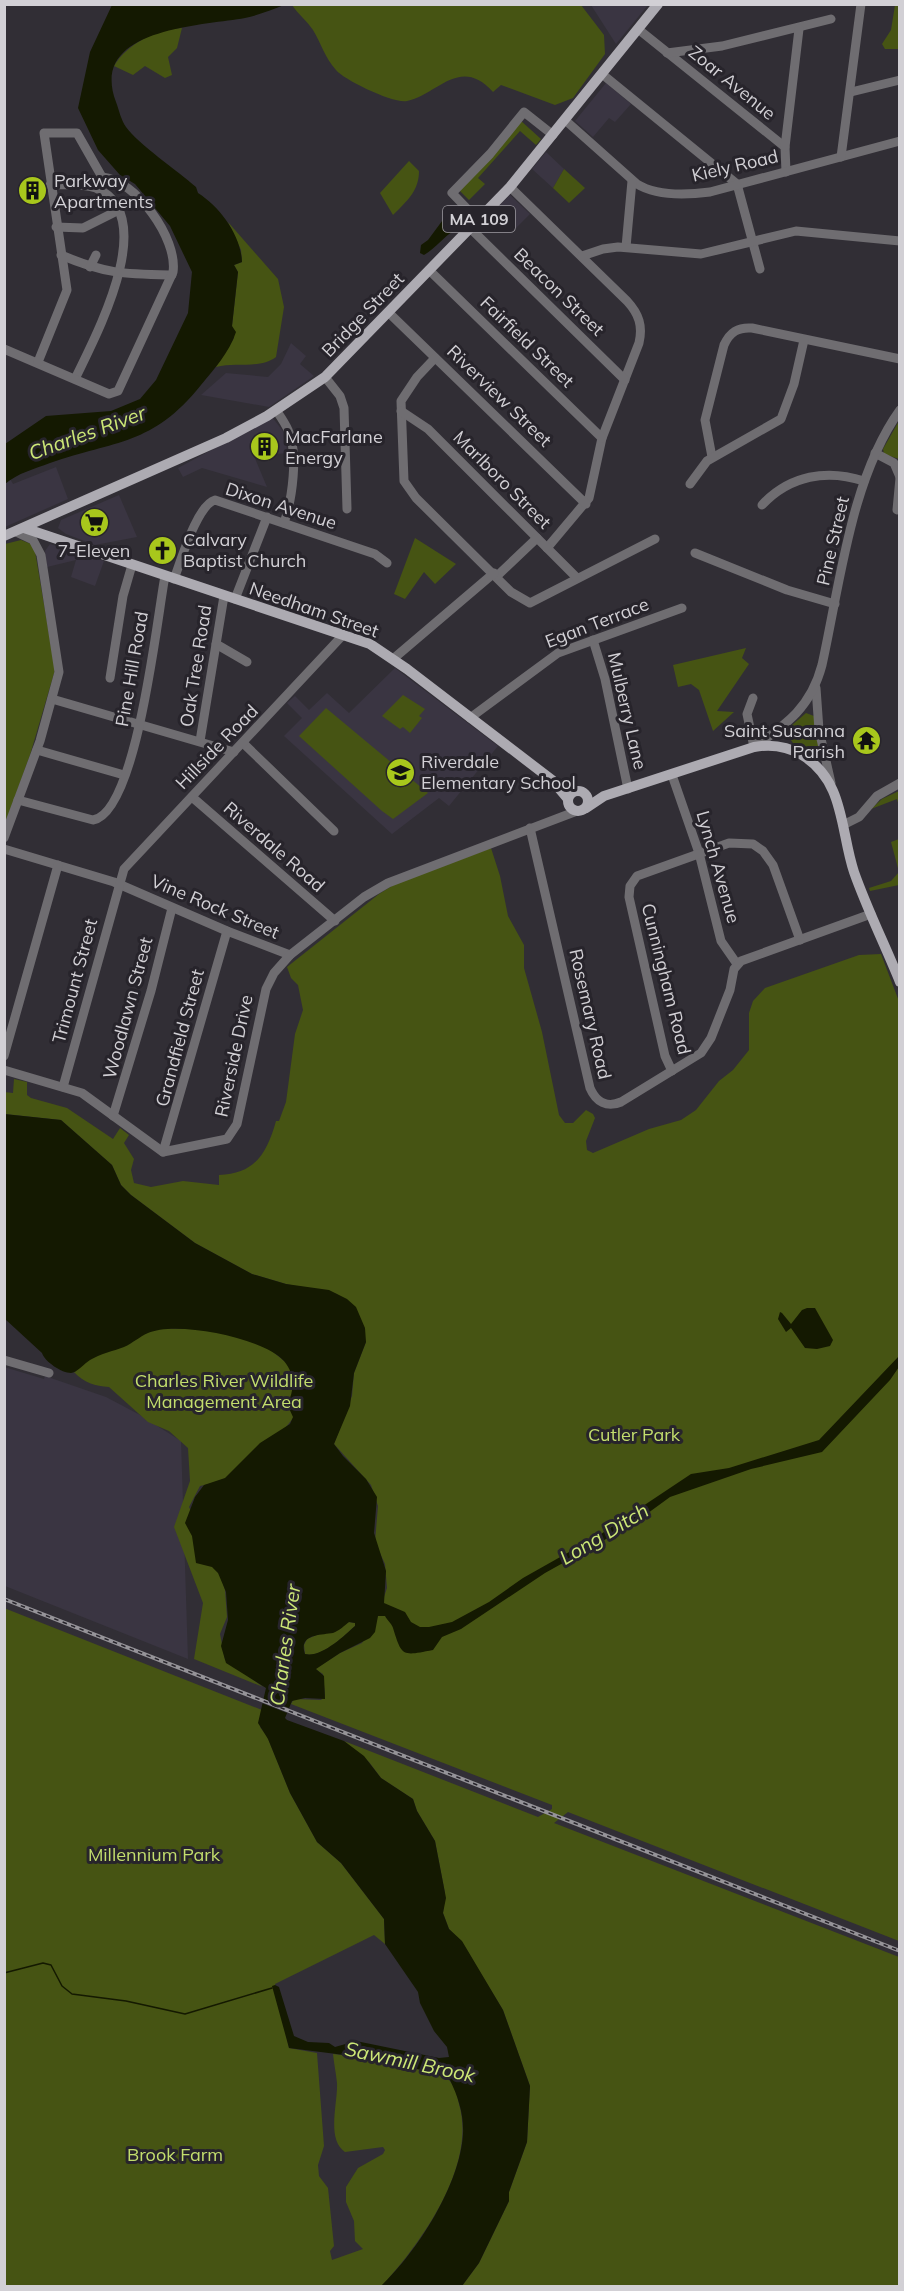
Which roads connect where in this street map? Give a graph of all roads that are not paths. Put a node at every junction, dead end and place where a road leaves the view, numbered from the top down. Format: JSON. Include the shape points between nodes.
{"nodes":[{"id":1,"x":658,"y":4,"type":"edge"},
{"id":2,"x":861,"y":4,"type":"edge"},
{"id":3,"x":831,"y":19,"type":"dead end"},
{"id":4,"x":638,"y":29,"type":"junction"},
{"id":5,"x":799,"y":29,"type":"junction"},
{"id":6,"x":667,"y":53,"type":"junction"},
{"id":7,"x":602,"y":74,"type":"junction"},
{"id":8,"x":900,"y":80,"type":"edge"},
{"id":9,"x":850,"y":92,"type":"junction"},
{"id":10,"x":565,"y":120,"type":"junction"},
{"id":11,"x":553,"y":135,"type":"junction"},
{"id":12,"x":900,"y":141,"type":"edge"},
{"id":13,"x":786,"y":147,"type":"junction"},
{"id":14,"x":841,"y":157,"type":"junction"},
{"id":15,"x":786,"y":172,"type":"junction"},
{"id":16,"x":102,"y":177,"type":"junction"},
{"id":17,"x":632,"y":181,"type":"junction"},
{"id":18,"x":737,"y":184,"type":"junction"},
{"id":19,"x":50,"y":185,"type":"junction"},
{"id":20,"x":510,"y":187,"type":"junction"},
{"id":21,"x":99,"y":189,"type":"junction"},
{"id":22,"x":119,"y":210,"type":"junction"},
{"id":23,"x":478,"y":220,"type":"junction"},
{"id":24,"x":56,"y":227,"type":"junction"},
{"id":25,"x":470,"y":228,"type":"junction"},
{"id":26,"x":753,"y":240,"type":"junction"},
{"id":27,"x":900,"y":241,"type":"edge"},
{"id":28,"x":626,"y":248,"type":"junction"},
{"id":29,"x":62,"y":255,"type":"junction"},
{"id":30,"x":96,"y":255,"type":"dead end"},
{"id":31,"x":582,"y":256,"type":"junction"},
{"id":32,"x":90,"y":267,"type":"junction"},
{"id":33,"x":760,"y":269,"type":"dead end"},
{"id":34,"x":429,"y":270,"type":"junction"},
{"id":35,"x":118,"y":274,"type":"junction"},
{"id":36,"x":172,"y":275,"type":"junction"},
{"id":37,"x":388,"y":312,"type":"junction"},
{"id":38,"x":804,"y":340,"type":"junction"},
{"id":39,"x":4,"y":349,"type":"edge"},
{"id":40,"x":435,"y":358,"type":"junction"},
{"id":41,"x":900,"y":359,"type":"edge"},
{"id":42,"x":38,"y":362,"type":"junction"},
{"id":43,"x":325,"y":377,"type":"junction"},
{"id":44,"x":75,"y":379,"type":"junction"},
{"id":45,"x":625,"y":380,"type":"junction"},
{"id":46,"x":276,"y":410,"type":"junction"},
{"id":47,"x":900,"y":410,"type":"edge"},
{"id":48,"x":401,"y":411,"type":"junction"},
{"id":49,"x":602,"y":438,"type":"junction"},
{"id":50,"x":875,"y":453,"type":"junction"},
{"id":51,"x":712,"y":457,"type":"junction"},
{"id":52,"x":900,"y":477,"type":"edge"},
{"id":53,"x":864,"y":481,"type":"junction"},
{"id":54,"x":690,"y":484,"type":"dead end"},
{"id":55,"x":586,"y":504,"type":"junction"},
{"id":56,"x":762,"y":505,"type":"dead end"},
{"id":57,"x":347,"y":509,"type":"dead end"},
{"id":58,"x":897,"y":510,"type":"dead end"},
{"id":59,"x":48,"y":518,"type":"junction"},
{"id":60,"x":267,"y":518,"type":"junction"},
{"id":61,"x":284,"y":524,"type":"junction"},
{"id":62,"x":20,"y":530,"type":"junction"},
{"id":63,"x":4,"y":536,"type":"edge"},
{"id":64,"x":537,"y":538,"type":"junction"},
{"id":65,"x":655,"y":538,"type":"dead end"},
{"id":66,"x":54,"y":539,"type":"junction"},
{"id":67,"x":68,"y":543,"type":"junction"},
{"id":68,"x":547,"y":548,"type":"junction"},
{"id":69,"x":694,"y":553,"type":"dead end"},
{"id":70,"x":42,"y":558,"type":"junction"},
{"id":71,"x":387,"y":563,"type":"dead end"},
{"id":72,"x":132,"y":565,"type":"junction"},
{"id":73,"x":496,"y":575,"type":"junction"},
{"id":74,"x":169,"y":577,"type":"junction"},
{"id":75,"x":577,"y":578,"type":"junction"},
{"id":76,"x":224,"y":596,"type":"junction"},
{"id":77,"x":235,"y":599,"type":"junction"},
{"id":78,"x":835,"y":604,"type":"junction"},
{"id":79,"x":682,"y":608,"type":"dead end"},
{"id":80,"x":343,"y":635,"type":"junction"},
{"id":81,"x":593,"y":640,"type":"junction"},
{"id":82,"x":216,"y":644,"type":"junction"},
{"id":83,"x":393,"y":659,"type":"junction"},
{"id":84,"x":247,"y":662,"type":"dead end"},
{"id":85,"x":110,"y":678,"type":"dead end"},
{"id":86,"x":816,"y":686,"type":"junction"},
{"id":87,"x":753,"y":698,"type":"dead end"},
{"id":88,"x":52,"y":699,"type":"junction"},
{"id":89,"x":470,"y":718,"type":"junction"},
{"id":90,"x":791,"y":720,"type":"junction"},
{"id":91,"x":140,"y":724,"type":"junction"},
{"id":92,"x":200,"y":741,"type":"junction"},
{"id":93,"x":243,"y":743,"type":"junction"},
{"id":94,"x":774,"y":746,"type":"junction"},
{"id":95,"x":754,"y":747,"type":"junction"},
{"id":96,"x":37,"y":750,"type":"junction"},
{"id":97,"x":234,"y":753,"type":"junction"},
{"id":98,"x":124,"y":775,"type":"junction"},
{"id":99,"x":672,"y":775,"type":"junction"},
{"id":100,"x":831,"y":783,"type":"junction"},
{"id":101,"x":900,"y":783,"type":"edge"},
{"id":102,"x":628,"y":789,"type":"junction"},
{"id":103,"x":192,"y":797,"type":"junction"},
{"id":104,"x":18,"y":800,"type":"junction"},
{"id":105,"x":577,"y":801,"type":"junction"},
{"id":106,"x":843,"y":825,"type":"junction"},
{"id":107,"x":530,"y":828,"type":"junction"},
{"id":108,"x":334,"y":831,"type":"dead end"},
{"id":109,"x":4,"y":838,"type":"edge"},
{"id":110,"x":4,"y":849,"type":"edge"},
{"id":111,"x":699,"y":853,"type":"junction"},
{"id":112,"x":58,"y":865,"type":"junction"},
{"id":113,"x":118,"y":884,"type":"junction"},
{"id":114,"x":172,"y":908,"type":"junction"},
{"id":115,"x":871,"y":914,"type":"junction"},
{"id":116,"x":335,"y":921,"type":"junction"},
{"id":117,"x":227,"y":931,"type":"junction"},
{"id":118,"x":800,"y":940,"type":"junction"},
{"id":119,"x":290,"y":955,"type":"junction"},
{"id":120,"x":895,"y":958,"type":"edge"},
{"id":121,"x":737,"y":964,"type":"junction"},
{"id":122,"x":900,"y":982,"type":"edge"},
{"id":123,"x":4,"y":1056,"type":"edge"},
{"id":124,"x":4,"y":1070,"type":"edge"},
{"id":125,"x":672,"y":1071,"type":"junction"},
{"id":126,"x":63,"y":1087,"type":"junction"},
{"id":127,"x":113,"y":1116,"type":"junction"},
{"id":128,"x":163,"y":1152,"type":"junction"},
{"id":129,"x":4,"y":1360,"type":"edge"},
{"id":130,"x":49,"y":1373,"type":"dead end"}],
"edges":[{"from":1,"to":4,"type":"main road","name":"Bridge Street","number":"MA 109"},
{"from":2,"to":9,"type":"street"},
{"from":3,"to":5,"type":"street"},
{"from":4,"to":6,"type":"street","name":"Zoar Avenue"},
{"from":4,"to":7,"type":"main road","name":"Bridge Street","number":"MA 109"},
{"from":5,"to":6,"type":"street"},
{"from":5,"to":13,"type":"street"},
{"from":6,"to":13,"type":"street","name":"Zoar Avenue"},
{"from":7,"to":10,"type":"main road","name":"Bridge Street","number":"MA 109"},
{"from":7,"to":18,"type":"street"},
{"from":8,"to":9,"type":"street"},
{"from":9,"to":14,"type":"street"},
{"from":10,"to":11,"type":"main road","name":"Bridge Street","number":"MA 109"},
{"from":10,"to":17,"type":"street","name":"Kiely Road"},
{"from":11,"to":20,"type":"main road","name":"Bridge Street","number":"MA 109"},
{"from":11,"to":23,"type":"street","via":[[525,111],[453,193]]},
{"from":12,"to":14,"type":"street","name":"Kiely Road"},
{"from":13,"to":15,"type":"street"},
{"from":14,"to":15,"type":"street","name":"Kiely Road"},
{"from":15,"to":18,"type":"street","name":"Kiely Road"},
{"from":16,"to":19,"type":"street","via":[[77,133],[44,133]]},
{"from":16,"to":21,"type":"street"},
{"from":16,"to":36,"type":"street","via":[[119,180],[152,213],[170,246]]},
{"from":17,"to":18,"type":"street","name":"Kiely Road","via":[[652,191],[693,194]]},
{"from":17,"to":28,"type":"street"},
{"from":18,"to":26,"type":"street"},
{"from":19,"to":21,"type":"street"},
{"from":19,"to":24,"type":"street"},
{"from":20,"to":23,"type":"main road","name":"Bridge Street","number":"MA 109"},
{"from":20,"to":31,"type":"street"},
{"from":21,"to":22,"type":"street"},
{"from":22,"to":24,"type":"street","via":[[82,228]]},
{"from":22,"to":35,"type":"street","via":[[123,217],[123,239]]},
{"from":23,"to":25,"type":"main road","name":"Bridge Street","number":"MA 109"},
{"from":24,"to":29,"type":"street"},
{"from":25,"to":34,"type":"main road","name":"Bridge Street","number":"MA 109"},
{"from":25,"to":45,"type":"street","name":"Beacon Street"},
{"from":26,"to":27,"type":"street","via":[[805,231]]},
{"from":26,"to":28,"type":"street","via":[[701,254]]},
{"from":26,"to":33,"type":"street"},
{"from":28,"to":31,"type":"street","via":[[603,249]]},
{"from":29,"to":32,"type":"street"},
{"from":29,"to":42,"type":"street","via":[[67,290]]},
{"from":30,"to":32,"type":"street"},
{"from":31,"to":45,"type":"street","via":[[638,315],[641,336]]},
{"from":32,"to":35,"type":"street"},
{"from":34,"to":37,"type":"main road","name":"Bridge Street","number":"MA 109"},
{"from":34,"to":49,"type":"street","name":"Fairfield Street"},
{"from":35,"to":36,"type":"street"},
{"from":35,"to":44,"type":"street"},
{"from":36,"to":44,"type":"street","via":[[118,391],[109,394]]},
{"from":37,"to":40,"type":"street","name":"Riverview Street"},
{"from":37,"to":43,"type":"main road","name":"Bridge Street","number":"MA 109"},
{"from":38,"to":41,"type":"street"},
{"from":38,"to":51,"type":"street","via":[[781,419]]},
{"from":38,"to":51,"type":"street","via":[[744,327],[729,335],[705,420]]},
{"from":39,"to":42,"type":"street"},
{"from":40,"to":48,"type":"street","via":[[404,394]]},
{"from":40,"to":55,"type":"street","name":"Riverview Street"},
{"from":42,"to":44,"type":"street"},
{"from":43,"to":46,"type":"main road","name":"Bridge Street","number":"MA 109"},
{"from":43,"to":57,"type":"street","via":[[344,408]]},
{"from":45,"to":49,"type":"street"},
{"from":46,"to":59,"type":"main road","name":"Bridge Street","number":"MA 109","via":[[226,438]]},
{"from":46,"to":61,"type":"street","via":[[291,443],[293,488]]},
{"from":47,"to":50,"type":"street","name":"Pine Street"},
{"from":48,"to":64,"type":"street","name":"Marlboro Street","via":[[428,429]]},
{"from":48,"to":73,"type":"street","via":[[406,485]]},
{"from":49,"to":55,"type":"street"},
{"from":50,"to":52,"type":"street","via":[[896,465]]},
{"from":50,"to":53,"type":"street","name":"Pine Street"},
{"from":51,"to":54,"type":"street"},
{"from":52,"to":58,"type":"street"},
{"from":53,"to":56,"type":"street","via":[[813,475],[776,493]]},
{"from":53,"to":78,"type":"street","name":"Pine Street"},
{"from":55,"to":68,"type":"street"},
{"from":59,"to":62,"type":"main road","name":"Bridge Street","number":"MA 109"},
{"from":59,"to":67,"type":"main road","via":[[56,534]]},
{"from":60,"to":61,"type":"street","name":"Dixon Avenue"},
{"from":60,"to":74,"type":"street","name":"Dixon Avenue","via":[[215,500],[208,502]]},
{"from":60,"to":77,"type":"street"},
{"from":61,"to":71,"type":"street","name":"Dixon Avenue","via":[[375,554]]},
{"from":62,"to":63,"type":"main road","name":"Bridge Street","number":"MA 109"},
{"from":62,"to":66,"type":"main road","name":"Needham Street"},
{"from":62,"to":70,"type":"street","via":[[35,541]]},
{"from":64,"to":68,"type":"street","name":"Marlboro Street"},
{"from":64,"to":73,"type":"street"},
{"from":65,"to":75,"type":"street"},
{"from":66,"to":67,"type":"main road","name":"Needham Street"},
{"from":66,"to":70,"type":"street","via":[[45,547]]},
{"from":67,"to":72,"type":"main road","name":"Needham Street"},
{"from":68,"to":75,"type":"street","name":"Marlboro Street"},
{"from":69,"to":78,"type":"street","via":[[787,590]]},
{"from":70,"to":88,"type":"street","via":[[60,665]]},
{"from":72,"to":74,"type":"main road","name":"Needham Street"},
{"from":72,"to":85,"type":"street"},
{"from":73,"to":75,"type":"street","via":[[511,592],[530,603]]},
{"from":73,"to":83,"type":"street"},
{"from":74,"to":76,"type":"main road","name":"Needham Street"},
{"from":74,"to":91,"type":"street","name":"Pine Hill Road"},
{"from":76,"to":77,"type":"main road","name":"Needham Street"},
{"from":76,"to":82,"type":"street","name":"Oak Tree Road"},
{"from":77,"to":80,"type":"main road","name":"Needham Street"},
{"from":78,"to":86,"type":"street","name":"Pine Street"},
{"from":79,"to":81,"type":"street","name":"Egan Terrace"},
{"from":80,"to":83,"type":"main road","name":"Needham Street","via":[[370,644]]},
{"from":80,"to":93,"type":"street","name":"Hillside Road"},
{"from":81,"to":89,"type":"street","name":"Egan Terrace","via":[[552,656]]},
{"from":81,"to":102,"type":"street","name":"Mulberry Lane"},
{"from":82,"to":84,"type":"street"},
{"from":82,"to":92,"type":"street","name":"Oak Tree Road"},
{"from":83,"to":89,"type":"main road","name":"Needham Street"},
{"from":86,"to":90,"type":"street","name":"Pine Street"},
{"from":86,"to":100,"type":"street","name":"Pine Street"},
{"from":87,"to":95,"type":"street","via":[[747,714]]},
{"from":88,"to":91,"type":"street"},
{"from":88,"to":96,"type":"street"},
{"from":89,"to":105,"type":"main road","name":"Needham Street"},
{"from":90,"to":94,"type":"street","name":"Pine Street"},
{"from":90,"to":95,"type":"street","name":"Pine Street"},
{"from":91,"to":92,"type":"street"},
{"from":91,"to":98,"type":"street","name":"Pine Hill Road"},
{"from":92,"to":97,"type":"street"},
{"from":93,"to":97,"type":"street","name":"Hillside Road"},
{"from":93,"to":108,"type":"street"},
{"from":94,"to":95,"type":"main road"},
{"from":94,"to":100,"type":"main road","via":[[804,756]]},
{"from":95,"to":99,"type":"main road"},
{"from":96,"to":98,"type":"street"},
{"from":96,"to":104,"type":"street"},
{"from":97,"to":103,"type":"street","name":"Hillside Road"},
{"from":98,"to":104,"type":"street","name":"Pine Hill Road","via":[[115,800],[97,820]]},
{"from":99,"to":102,"type":"main road"},
{"from":99,"to":111,"type":"street","name":"Lynch Avenue"},
{"from":100,"to":106,"type":"main road"},
{"from":101,"to":106,"type":"street","via":[[877,796],[859,817]]},
{"from":102,"to":105,"type":"main road"},
{"from":103,"to":113,"type":"street","name":"Hillside Road","via":[[126,866]]},
{"from":103,"to":116,"type":"street","name":"Riverdale Road"},
{"from":104,"to":109,"type":"street"},
{"from":105,"to":107,"type":"street","name":"Vine Rock Street","via":[[562,815]]},
{"from":106,"to":115,"type":"main road"},
{"from":107,"to":116,"type":"street","name":"Vine Rock Street","via":[[388,883]]},
{"from":107,"to":125,"type":"street","name":"Rosemary Road","via":[[593,1095],[603,1103],[617,1104]]},
{"from":110,"to":112,"type":"street","name":"Vine Rock Street"},
{"from":111,"to":118,"type":"street","name":"Cunningham Road","via":[[737,842],[763,851],[775,869]]},
{"from":111,"to":121,"type":"street","name":"Lynch Avenue","via":[[722,941]]},
{"from":111,"to":125,"type":"street","name":"Cunningham Road","via":[[644,871],[629,890],[665,1056]]},
{"from":112,"to":113,"type":"street","name":"Vine Rock Street"},
{"from":112,"to":123,"type":"street"},
{"from":113,"to":114,"type":"street","name":"Vine Rock Street"},
{"from":113,"to":126,"type":"street","name":"Trimount Street"},
{"from":114,"to":117,"type":"street","name":"Vine Rock Street"},
{"from":114,"to":127,"type":"street","name":"Woodlawn Street"},
{"from":115,"to":118,"type":"street"},
{"from":115,"to":120,"type":"main road"},
{"from":116,"to":119,"type":"street","name":"Vine Rock Street"},
{"from":117,"to":119,"type":"street","name":"Vine Rock Street"},
{"from":117,"to":128,"type":"street","name":"Grandfield Street"},
{"from":118,"to":121,"type":"street"},
{"from":119,"to":128,"type":"street","name":"Riverside Drive","via":[[266,988],[232,1134],[218,1142]]},
{"from":120,"to":122,"type":"main road"},
{"from":121,"to":125,"type":"street","name":"Rosemary Road","via":[[704,1050]]},
{"from":124,"to":126,"type":"street"},
{"from":126,"to":127,"type":"street","via":[[82,1093]]},
{"from":127,"to":128,"type":"street"},
{"from":129,"to":130,"type":"street"}]}
